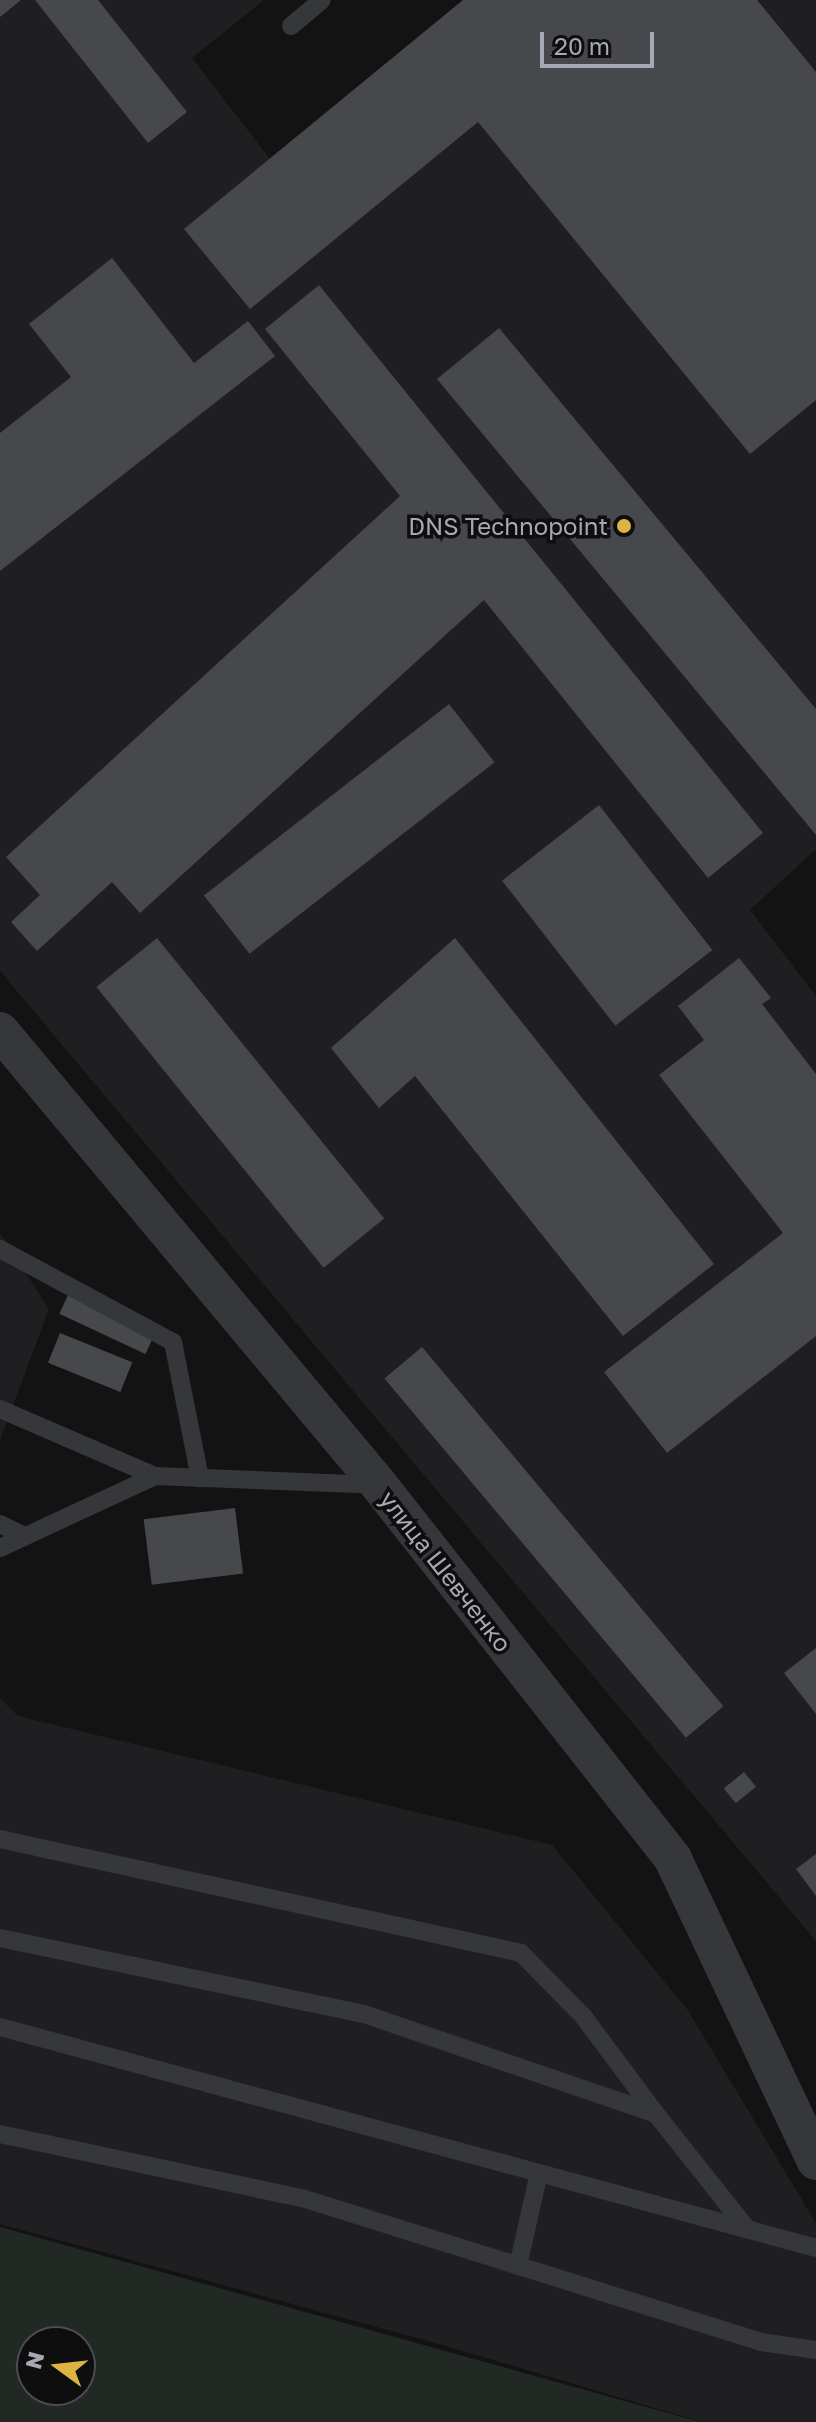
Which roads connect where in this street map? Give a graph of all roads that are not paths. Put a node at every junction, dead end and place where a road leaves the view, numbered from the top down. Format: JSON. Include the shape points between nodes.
{"nodes":[{"id":1,"x":322,"y":0,"type":"edge"},
{"id":2,"x":291,"y":26,"type":"dead end"},
{"id":3,"x":0,"y":1031,"type":"edge"},
{"id":4,"x":0,"y":1249,"type":"edge"},
{"id":5,"x":0,"y":1409,"type":"edge"},
{"id":6,"x":155,"y":1476,"type":"junction"},
{"id":7,"x":200,"y":1478,"type":"junction"},
{"id":8,"x":379,"y":1485,"type":"junction"},
{"id":9,"x":0,"y":1524,"type":"edge"},
{"id":10,"x":25,"y":1536,"type":"junction"},
{"id":11,"x":0,"y":1548,"type":"edge"},
{"id":12,"x":0,"y":1839,"type":"edge"},
{"id":13,"x":0,"y":1938,"type":"edge"},
{"id":14,"x":0,"y":2027,"type":"edge"},
{"id":15,"x":656,"y":2114,"type":"junction"},
{"id":16,"x":0,"y":2134,"type":"edge"},
{"id":17,"x":816,"y":2161,"type":"edge"},
{"id":18,"x":539,"y":2173,"type":"junction"},
{"id":19,"x":747,"y":2229,"type":"junction"},
{"id":20,"x":816,"y":2248,"type":"edge"},
{"id":21,"x":518,"y":2266,"type":"junction"},
{"id":22,"x":816,"y":2350,"type":"edge"}],
"edges":[{"from":1,"to":2,"type":"lane"},
{"from":3,"to":8,"type":"street","name":"улица Шевченко"},
{"from":4,"to":7,"type":"lane","via":[[173,1342]]},
{"from":5,"to":6,"type":"lane"},
{"from":6,"to":7,"type":"lane"},
{"from":6,"to":10,"type":"lane"},
{"from":7,"to":8,"type":"lane"},
{"from":8,"to":17,"type":"street","name":"улица Шевченко","via":[[673,1859]]},
{"from":9,"to":10,"type":"lane"},
{"from":10,"to":11,"type":"lane"},
{"from":12,"to":15,"type":"lane","via":[[521,1953],[583,2016]]},
{"from":13,"to":15,"type":"lane","via":[[364,2014]]},
{"from":14,"to":18,"type":"lane"},
{"from":15,"to":19,"type":"lane"},
{"from":16,"to":21,"type":"lane","via":[[302,2198]]},
{"from":18,"to":19,"type":"lane"},
{"from":18,"to":21,"type":"lane"},
{"from":19,"to":20,"type":"lane"},
{"from":21,"to":22,"type":"lane","via":[[761,2342]]}]}
